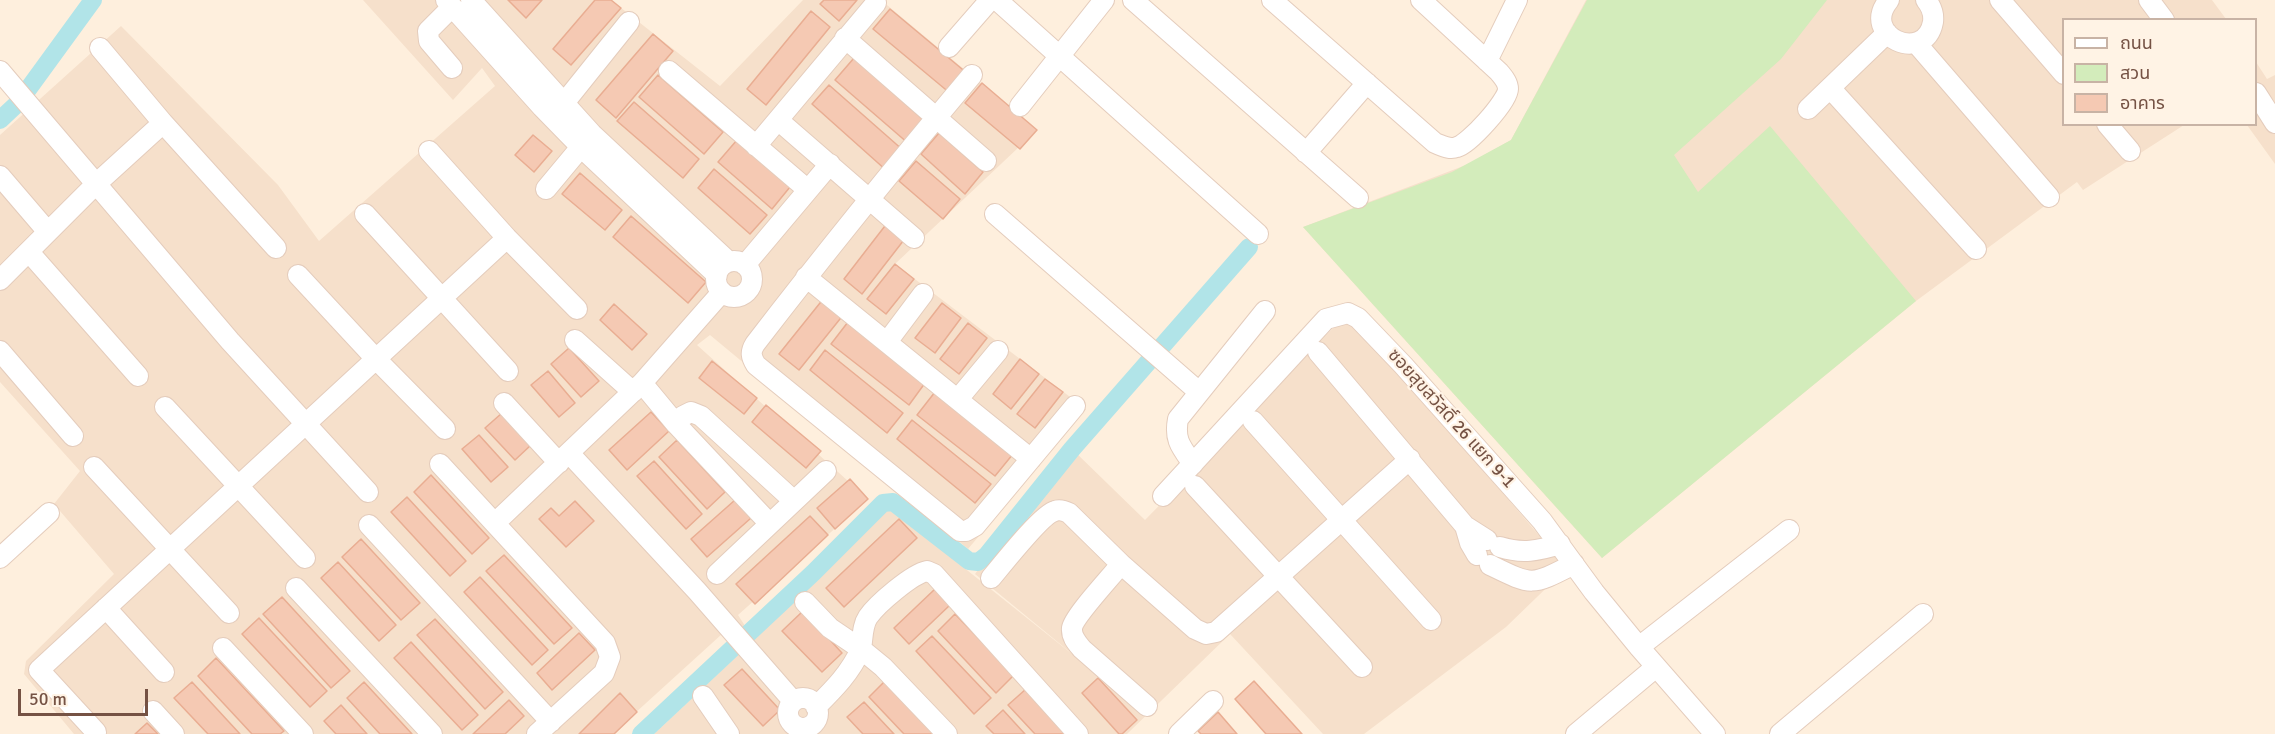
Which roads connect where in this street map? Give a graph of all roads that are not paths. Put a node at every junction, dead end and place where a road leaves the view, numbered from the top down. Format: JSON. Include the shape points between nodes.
{"nodes":[{"id":1,"x":990,"y":0,"type":"edge"},
{"id":2,"x":997,"y":0,"type":"edge"},
{"id":3,"x":1104,"y":0,"type":"edge"},
{"id":4,"x":1133,"y":0,"type":"edge"},
{"id":5,"x":1272,"y":0,"type":"edge"},
{"id":6,"x":1421,"y":0,"type":"edge"},
{"id":7,"x":1517,"y":0,"type":"edge"},
{"id":8,"x":1889,"y":0,"type":"edge"},
{"id":9,"x":1926,"y":0,"type":"edge"},
{"id":10,"x":2000,"y":0,"type":"edge"},
{"id":11,"x":2149,"y":0,"type":"edge"},
{"id":12,"x":876,"y":3,"type":"dead end"},
{"id":13,"x":463,"y":5,"type":"edge"},
{"id":14,"x":2162,"y":18,"type":"edge"},
{"id":15,"x":629,"y":22,"type":"dead end"},
{"id":16,"x":1887,"y":33,"type":"junction"},
{"id":17,"x":845,"y":38,"type":"junction"},
{"id":18,"x":1916,"y":43,"type":"junction"},
{"id":19,"x":949,"y":47,"type":"dead end"},
{"id":20,"x":100,"y":48,"type":"dead end"},
{"id":21,"x":1058,"y":57,"type":"junction"},
{"id":22,"x":1486,"y":61,"type":"junction"},
{"id":23,"x":452,"y":68,"type":"dead end"},
{"id":24,"x":0,"y":71,"type":"edge"},
{"id":25,"x":669,"y":71,"type":"dead end"},
{"id":26,"x":2062,"y":72,"type":"edge"},
{"id":27,"x":972,"y":75,"type":"dead end"},
{"id":28,"x":1367,"y":83,"type":"junction"},
{"id":29,"x":1831,"y":89,"type":"junction"},
{"id":30,"x":2257,"y":95,"type":"edge"},
{"id":31,"x":1020,"y":106,"type":"dead end"},
{"id":32,"x":1808,"y":110,"type":"dead end"},
{"id":33,"x":558,"y":111,"type":"junction"},
{"id":34,"x":936,"y":118,"type":"junction"},
{"id":35,"x":778,"y":120,"type":"junction"},
{"id":36,"x":163,"y":123,"type":"junction"},
{"id":37,"x":2275,"y":123,"type":"edge"},
{"id":38,"x":2109,"y":126,"type":"edge"},
{"id":39,"x":756,"y":146,"type":"junction"},
{"id":40,"x":581,"y":147,"type":"junction"},
{"id":41,"x":429,"y":151,"type":"dead end"},
{"id":42,"x":2130,"y":151,"type":"dead end"},
{"id":43,"x":1306,"y":153,"type":"junction"},
{"id":44,"x":986,"y":161,"type":"dead end"},
{"id":45,"x":830,"y":164,"type":"junction"},
{"id":46,"x":0,"y":176,"type":"edge"},
{"id":47,"x":96,"y":184,"type":"junction"},
{"id":48,"x":546,"y":189,"type":"dead end"},
{"id":49,"x":808,"y":190,"type":"junction"},
{"id":50,"x":2049,"y":197,"type":"dead end"},
{"id":51,"x":869,"y":198,"type":"junction"},
{"id":52,"x":1358,"y":198,"type":"dead end"},
{"id":53,"x":365,"y":214,"type":"dead end"},
{"id":54,"x":995,"y":214,"type":"dead end"},
{"id":55,"x":48,"y":232,"type":"junction"},
{"id":56,"x":1258,"y":234,"type":"dead end"},
{"id":57,"x":507,"y":238,"type":"junction"},
{"id":58,"x":915,"y":238,"type":"dead end"},
{"id":59,"x":276,"y":248,"type":"dead end"},
{"id":60,"x":1976,"y":249,"type":"dead end"},
{"id":61,"x":29,"y":252,"type":"junction"},
{"id":62,"x":728,"y":274,"type":"junction"},
{"id":63,"x":298,"y":275,"type":"dead end"},
{"id":64,"x":806,"y":277,"type":"junction"},
{"id":65,"x":0,"y":280,"type":"edge"},
{"id":66,"x":923,"y":294,"type":"dead end"},
{"id":67,"x":442,"y":298,"type":"junction"},
{"id":68,"x":577,"y":309,"type":"dead end"},
{"id":69,"x":1265,"y":311,"type":"dead end"},
{"id":70,"x":576,"y":340,"type":"dead end"},
{"id":71,"x":887,"y":342,"type":"junction"},
{"id":72,"x":0,"y":351,"type":"edge"},
{"id":73,"x":998,"y":351,"type":"dead end"},
{"id":74,"x":1318,"y":352,"type":"dead end"},
{"id":75,"x":376,"y":359,"type":"junction"},
{"id":76,"x":508,"y":371,"type":"dead end"},
{"id":77,"x":138,"y":376,"type":"dead end"},
{"id":78,"x":637,"y":388,"type":"junction"},
{"id":79,"x":1199,"y":392,"type":"junction"},
{"id":80,"x":958,"y":399,"type":"junction"},
{"id":81,"x":504,"y":403,"type":"dead end"},
{"id":82,"x":1075,"y":406,"type":"dead end"},
{"id":83,"x":165,"y":408,"type":"dead end"},
{"id":84,"x":1253,"y":421,"type":"dead end"},
{"id":85,"x":306,"y":424,"type":"junction"},
{"id":86,"x":676,"y":424,"type":"junction"},
{"id":87,"x":446,"y":429,"type":"dead end"},
{"id":88,"x":73,"y":436,"type":"dead end"},
{"id":89,"x":564,"y":458,"type":"junction"},
{"id":90,"x":1031,"y":459,"type":"junction"},
{"id":91,"x":1410,"y":459,"type":"junction"},
{"id":92,"x":441,"y":464,"type":"dead end"},
{"id":93,"x":1193,"y":464,"type":"junction"},
{"id":94,"x":94,"y":467,"type":"dead end"},
{"id":95,"x":826,"y":471,"type":"dead end"},
{"id":96,"x":239,"y":485,"type":"junction"},
{"id":97,"x":1195,"y":486,"type":"dead end"},
{"id":98,"x":368,"y":492,"type":"dead end"},
{"id":99,"x":1163,"y":496,"type":"dead end"},
{"id":100,"x":794,"y":501,"type":"junction"},
{"id":101,"x":49,"y":513,"type":"dead end"},
{"id":102,"x":1342,"y":521,"type":"junction"},
{"id":103,"x":495,"y":522,"type":"junction"},
{"id":104,"x":770,"y":524,"type":"junction"},
{"id":105,"x":369,"y":525,"type":"dead end"},
{"id":106,"x":1790,"y":530,"type":"dead end"},
{"id":107,"x":1560,"y":544,"type":"junction"},
{"id":108,"x":169,"y":550,"type":"junction"},
{"id":109,"x":1494,"y":552,"type":"junction"},
{"id":110,"x":0,"y":558,"type":"edge"},
{"id":111,"x":305,"y":558,"type":"dead end"},
{"id":112,"x":1121,"y":564,"type":"junction"},
{"id":113,"x":1574,"y":564,"type":"junction"},
{"id":114,"x":717,"y":574,"type":"dead end"},
{"id":115,"x":1280,"y":577,"type":"junction"},
{"id":116,"x":991,"y":578,"type":"dead end"},
{"id":117,"x":296,"y":588,"type":"dead end"},
{"id":118,"x":805,"y":602,"type":"dead end"},
{"id":119,"x":106,"y":608,"type":"junction"},
{"id":120,"x":229,"y":613,"type":"dead end"},
{"id":121,"x":1923,"y":614,"type":"dead end"},
{"id":122,"x":1431,"y":620,"type":"dead end"},
{"id":123,"x":1639,"y":647,"type":"junction"},
{"id":124,"x":223,"y":648,"type":"dead end"},
{"id":125,"x":861,"y":649,"type":"junction"},
{"id":126,"x":1362,"y":667,"type":"dead end"},
{"id":127,"x":1656,"y":667,"type":"junction"},
{"id":128,"x":164,"y":672,"type":"dead end"},
{"id":129,"x":703,"y":696,"type":"dead end"},
{"id":130,"x":1213,"y":701,"type":"dead end"},
{"id":131,"x":1147,"y":706,"type":"dead end"},
{"id":132,"x":153,"y":711,"type":"dead end"},
{"id":133,"x":804,"y":725,"type":"edge"},
{"id":134,"x":544,"y":728,"type":"edge"},
{"id":135,"x":96,"y":732,"type":"dead end"},
{"id":136,"x":174,"y":734,"type":"edge"},
{"id":137,"x":303,"y":734,"type":"edge"},
{"id":138,"x":432,"y":734,"type":"edge"},
{"id":139,"x":729,"y":734,"type":"edge"},
{"id":140,"x":947,"y":734,"type":"edge"},
{"id":141,"x":1078,"y":734,"type":"edge"},
{"id":142,"x":1179,"y":734,"type":"edge"},
{"id":143,"x":1576,"y":734,"type":"edge"},
{"id":144,"x":1715,"y":734,"type":"edge"},
{"id":145,"x":1780,"y":734,"type":"edge"}],
"edges":[{"from":1,"to":19,"type":"street"},
{"from":2,"to":21,"type":"street"},
{"from":3,"to":21,"type":"street"},
{"from":4,"to":43,"type":"street"},
{"from":5,"to":28,"type":"street"},
{"from":6,"to":22,"type":"street"},
{"from":7,"to":22,"type":"street"},
{"from":8,"to":16,"type":"street","via":[[1882,18]]},
{"from":9,"to":18,"type":"street","via":[[1932,10],[1932,26]]},
{"from":10,"to":26,"type":"street"},
{"from":11,"to":14,"type":"street"},
{"from":12,"to":17,"type":"street"},
{"from":13,"to":23,"type":"street","via":[[428,31],[429,41]]},
{"from":13,"to":33,"type":"street","via":[[512,76]]},
{"from":15,"to":33,"type":"street"},
{"from":16,"to":18,"type":"street","via":[[1900,43]]},
{"from":16,"to":29,"type":"street"},
{"from":17,"to":34,"type":"street"},
{"from":17,"to":35,"type":"street"},
{"from":18,"to":50,"type":"street"},
{"from":20,"to":36,"type":"street"},
{"from":21,"to":31,"type":"street"},
{"from":21,"to":56,"type":"street"},
{"from":22,"to":28,"type":"street","via":[[1506,81],[1505,98],[1468,142],[1448,149],[1435,143]]},
{"from":24,"to":47,"type":"street"},
{"from":25,"to":39,"type":"street"},
{"from":27,"to":34,"type":"street"},
{"from":28,"to":43,"type":"street"},
{"from":29,"to":32,"type":"street"},
{"from":29,"to":60,"type":"street"},
{"from":30,"to":37,"type":"street"},
{"from":33,"to":40,"type":"street"},
{"from":33,"to":62,"type":"street","via":[[620,162]]},
{"from":34,"to":44,"type":"street"},
{"from":34,"to":51,"type":"street"},
{"from":35,"to":39,"type":"street"},
{"from":35,"to":45,"type":"street"},
{"from":36,"to":47,"type":"street"},
{"from":36,"to":59,"type":"street"},
{"from":38,"to":42,"type":"street"},
{"from":39,"to":49,"type":"street"},
{"from":40,"to":48,"type":"street"},
{"from":40,"to":62,"type":"street"},
{"from":41,"to":57,"type":"street"},
{"from":43,"to":52,"type":"street"},
{"from":45,"to":49,"type":"street"},
{"from":45,"to":51,"type":"street"},
{"from":46,"to":55,"type":"street"},
{"from":47,"to":55,"type":"street"},
{"from":47,"to":85,"type":"street"},
{"from":49,"to":62,"type":"street"},
{"from":51,"to":58,"type":"street"},
{"from":51,"to":64,"type":"street"},
{"from":53,"to":67,"type":"street"},
{"from":54,"to":79,"type":"street"},
{"from":55,"to":61,"type":"street"},
{"from":57,"to":67,"type":"street"},
{"from":57,"to":68,"type":"street"},
{"from":61,"to":65,"type":"street"},
{"from":61,"to":77,"type":"street"},
{"from":62,"to":78,"type":"street"},
{"from":63,"to":75,"type":"street"},
{"from":64,"to":71,"type":"street"},
{"from":64,"to":90,"type":"street","via":[[751,350],[756,365],[954,528],[966,531],[975,526]]},
{"from":66,"to":71,"type":"street"},
{"from":67,"to":75,"type":"street"},
{"from":67,"to":76,"type":"street"},
{"from":69,"to":79,"type":"street"},
{"from":70,"to":78,"type":"street"},
{"from":71,"to":80,"type":"street"},
{"from":72,"to":88,"type":"street"},
{"from":73,"to":80,"type":"street"},
{"from":74,"to":91,"type":"street"},
{"from":75,"to":85,"type":"street"},
{"from":75,"to":87,"type":"street"},
{"from":78,"to":86,"type":"street"},
{"from":78,"to":89,"type":"street"},
{"from":79,"to":93,"type":"street","via":[[1178,419],[1176,432]]},
{"from":80,"to":90,"type":"street"},
{"from":81,"to":89,"type":"street"},
{"from":82,"to":90,"type":"street"},
{"from":83,"to":96,"type":"street"},
{"from":84,"to":102,"type":"street"},
{"from":85,"to":96,"type":"street"},
{"from":85,"to":98,"type":"street"},
{"from":86,"to":100,"type":"street","via":[[691,412],[701,416]]},
{"from":86,"to":104,"type":"street"},
{"from":89,"to":103,"type":"street"},
{"from":89,"to":133,"type":"street","via":[[697,591],[793,701],[789,716]]},
{"from":91,"to":102,"type":"street"},
{"from":91,"to":109,"type":"street","via":[[1465,526],[1470,543]]},
{"from":92,"to":103,"type":"street"},
{"from":93,"to":99,"type":"street","name":"ซอยสุขสวัสดิ์ 26 แยก 9-1"},
{"from":93,"to":107,"type":"street","name":"ซอยสุขสวัสดิ์ 26 แยก 9-1","via":[[1326,319],[1348,313],[1359,318],[1403,365]]},
{"from":94,"to":108,"type":"street"},
{"from":95,"to":100,"type":"street"},
{"from":96,"to":108,"type":"street"},
{"from":96,"to":111,"type":"street"},
{"from":97,"to":115,"type":"street"},
{"from":100,"to":104,"type":"street"},
{"from":101,"to":110,"type":"street"},
{"from":102,"to":115,"type":"street"},
{"from":102,"to":122,"type":"street"},
{"from":103,"to":134,"type":"street","via":[[605,643],[610,657],[604,673]]},
{"from":104,"to":114,"type":"street"},
{"from":105,"to":134,"type":"street"},
{"from":106,"to":123,"type":"street"},
{"from":107,"to":109,"type":"street","via":[[1534,552]]},
{"from":107,"to":113,"type":"street","name":"ซอยสุขสวัสดิ์ 26 แยก 9-1"},
{"from":108,"to":119,"type":"street"},
{"from":108,"to":120,"type":"street"},
{"from":109,"to":113,"type":"street","via":[[1510,575],[1521,580],[1535,582]]},
{"from":112,"to":115,"type":"street","via":[[1206,634],[1228,623]]},
{"from":112,"to":116,"type":"street","via":[[1062,510],[1053,511],[1041,521]]},
{"from":112,"to":131,"type":"street","via":[[1072,628],[1082,649]]},
{"from":113,"to":123,"type":"street","name":"ซอยสุขสวัสดิ์ 26 แยก 9-1"},
{"from":115,"to":126,"type":"street"},
{"from":117,"to":138,"type":"street"},
{"from":118,"to":125,"type":"street","via":[[830,628]]},
{"from":119,"to":128,"type":"street"},
{"from":119,"to":135,"type":"street","via":[[39,670]]},
{"from":121,"to":145,"type":"street"},
{"from":123,"to":127,"type":"street","name":"ซอยสุขสวัสดิ์ 26 แยก 9-1"},
{"from":124,"to":137,"type":"street"},
{"from":125,"to":133,"type":"street","via":[[844,679]]},
{"from":125,"to":140,"type":"street"},
{"from":125,"to":141,"type":"street","via":[[868,616],[909,578],[927,571],[934,574]]},
{"from":127,"to":143,"type":"street"},
{"from":127,"to":144,"type":"street","name":"ซอยสุขสวัสดิ์ 26 แยก 9-1"},
{"from":129,"to":139,"type":"street"},
{"from":130,"to":142,"type":"street"},
{"from":132,"to":136,"type":"street"}]}
